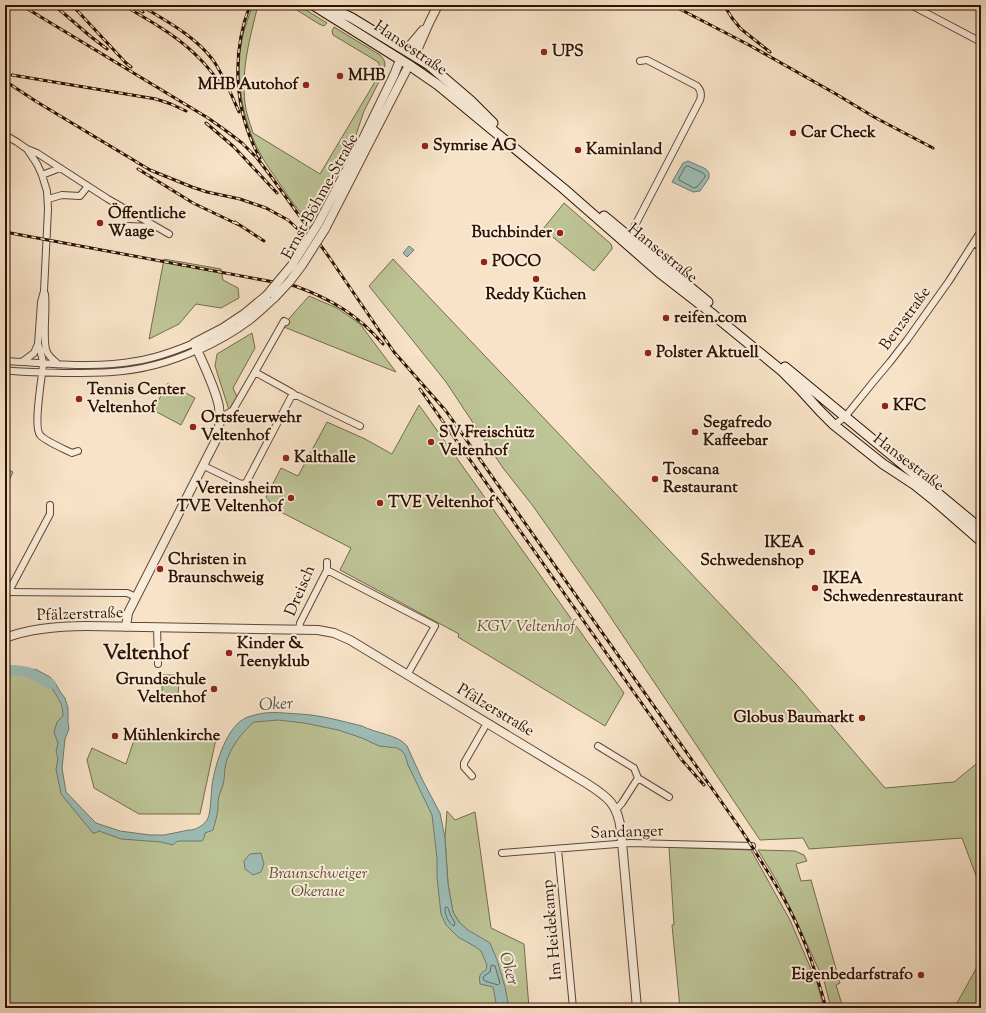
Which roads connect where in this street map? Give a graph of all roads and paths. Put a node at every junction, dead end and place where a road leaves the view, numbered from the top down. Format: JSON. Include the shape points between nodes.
{"nodes":[{"id":1,"x":313,"y":5,"type":"edge"},
{"id":2,"x":325,"y":5,"type":"edge"},
{"id":3,"x":438,"y":5,"type":"edge"},
{"id":4,"x":911,"y":5,"type":"edge"},
{"id":5,"x":429,"y":23,"type":"junction"},
{"id":6,"x":981,"y":42,"type":"edge"},
{"id":7,"x":406,"y":50,"type":"junction"},
{"id":8,"x":414,"y":55,"type":"junction"},
{"id":9,"x":400,"y":60,"type":"junction"},
{"id":10,"x":640,"y":61,"type":"dead end"},
{"id":11,"x":409,"y":65,"type":"junction"},
{"id":12,"x":5,"y":135,"type":"edge"},
{"id":13,"x":27,"y":149,"type":"junction"},
{"id":14,"x":60,"y":168,"type":"junction"},
{"id":15,"x":42,"y":176,"type":"junction"},
{"id":16,"x":88,"y":186,"type":"junction"},
{"id":17,"x":48,"y":200,"type":"junction"},
{"id":18,"x":134,"y":214,"type":"junction"},
{"id":19,"x":321,"y":226,"type":"junction"},
{"id":20,"x":156,"y":227,"type":"junction"},
{"id":21,"x":981,"y":231,"type":"edge"},
{"id":22,"x":169,"y":234,"type":"dead end"},
{"id":23,"x":627,"y":239,"type":"junction"},
{"id":24,"x":974,"y":243,"type":"junction"},
{"id":25,"x":981,"y":247,"type":"edge"},
{"id":26,"x":44,"y":291,"type":"junction"},
{"id":27,"x":286,"y":322,"type":"dead end"},
{"id":28,"x":38,"y":344,"type":"junction"},
{"id":29,"x":196,"y":347,"type":"junction"},
{"id":30,"x":49,"y":355,"type":"junction"},
{"id":31,"x":5,"y":361,"type":"edge"},
{"id":32,"x":22,"y":362,"type":"junction"},
{"id":33,"x":43,"y":364,"type":"junction"},
{"id":34,"x":58,"y":364,"type":"junction"},
{"id":35,"x":5,"y":367,"type":"edge"},
{"id":36,"x":5,"y":370,"type":"edge"},
{"id":37,"x":255,"y":372,"type":"junction"},
{"id":38,"x":41,"y":373,"type":"junction"},
{"id":39,"x":295,"y":395,"type":"junction"},
{"id":40,"x":845,"y":417,"type":"junction"},
{"id":41,"x":219,"y":419,"type":"junction"},
{"id":42,"x":834,"y":424,"type":"junction"},
{"id":43,"x":360,"y":426,"type":"dead end"},
{"id":44,"x":78,"y":451,"type":"dead end"},
{"id":45,"x":204,"y":466,"type":"junction"},
{"id":46,"x":50,"y":505,"type":"dead end"},
{"id":47,"x":981,"y":530,"type":"edge"},
{"id":48,"x":981,"y":541,"type":"edge"},
{"id":49,"x":327,"y":562,"type":"dead end"},
{"id":50,"x":327,"y":570,"type":"junction"},
{"id":51,"x":7,"y":591,"type":"edge"},
{"id":52,"x":136,"y":597,"type":"junction"},
{"id":53,"x":126,"y":626,"type":"junction"},
{"id":54,"x":157,"y":627,"type":"junction"},
{"id":55,"x":299,"y":630,"type":"junction"},
{"id":56,"x":5,"y":638,"type":"edge"},
{"id":57,"x":158,"y":664,"type":"dead end"},
{"id":58,"x":408,"y":675,"type":"junction"},
{"id":59,"x":487,"y":723,"type":"junction"},
{"id":60,"x":598,"y":746,"type":"dead end"},
{"id":61,"x":472,"y":776,"type":"dead end"},
{"id":62,"x":638,"y":778,"type":"junction"},
{"id":63,"x":669,"y":797,"type":"dead end"},
{"id":64,"x":616,"y":810,"type":"junction"},
{"id":65,"x":622,"y":844,"type":"junction"},
{"id":66,"x":752,"y":846,"type":"dead end"},
{"id":67,"x":558,"y":849,"type":"junction"},
{"id":68,"x":502,"y":853,"type":"dead end"},
{"id":69,"x":573,"y":1008,"type":"edge"},
{"id":70,"x":637,"y":1008,"type":"edge"}],
"edges":[{"from":1,"to":9,"type":"main road","name":"Hansestraße"},
{"from":2,"to":7,"type":"main road","name":"Hansestraße"},
{"from":3,"to":5,"type":"street","name":"Ernst-Böhme-Straße"},
{"from":4,"to":6,"type":"street"},
{"from":5,"to":7,"type":"street","name":"Ernst-Böhme-Straße"},
{"from":5,"to":8,"type":"street","name":"Ernst-Böhme-Straße"},
{"from":7,"to":8,"type":"main road","name":"Hansestraße"},
{"from":7,"to":9,"type":"main road","name":"Ernst-Böhme-Straße"},
{"from":8,"to":11,"type":"main road","name":"Ernst-Böhme-Straße"},
{"from":8,"to":23,"type":"main road","name":"Hansestraße","via":[[430,65],[491,122]]},
{"from":9,"to":11,"type":"main road","name":"Hansestraße"},
{"from":9,"to":19,"type":"street","name":"Ernst-Böhme-Straße"},
{"from":10,"to":23,"type":"street","via":[[647,60],[697,86],[701,95]]},
{"from":11,"to":19,"type":"street","name":"Ernst-Böhme-Straße"},
{"from":11,"to":23,"type":"main road","name":"Hansestraße","via":[[438,85]]},
{"from":12,"to":13,"type":"street"},
{"from":13,"to":14,"type":"street"},
{"from":13,"to":15,"type":"street"},
{"from":14,"to":15,"type":"street"},
{"from":14,"to":16,"type":"street"},
{"from":15,"to":17,"type":"street"},
{"from":16,"to":17,"type":"street","via":[[80,196],[62,195]]},
{"from":16,"to":18,"type":"street"},
{"from":17,"to":26,"type":"street"},
{"from":18,"to":20,"type":"street"},
{"from":18,"to":20,"type":"street","via":[[125,226]]},
{"from":19,"to":29,"type":"street","name":"Ernst-Böhme-Straße","bridge":true,"via":[[302,265],[290,281],[240,327],[213,343]]},
{"from":20,"to":22,"type":"street"},
{"from":21,"to":24,"type":"street","name":"Benzstraße"},
{"from":23,"to":40,"type":"main road","name":"Hansestraße"},
{"from":23,"to":42,"type":"main road","name":"Hansestraße","via":[[661,274],[782,371]]},
{"from":24,"to":25,"type":"street"},
{"from":24,"to":40,"type":"street","name":"Benzstraße","via":[[907,340]]},
{"from":26,"to":28,"type":"street"},
{"from":26,"to":30,"type":"street","via":[[46,351]]},
{"from":27,"to":37,"type":"street","via":[[284,321]]},
{"from":28,"to":32,"type":"street","via":[[34,353]]},
{"from":28,"to":33,"type":"street"},
{"from":29,"to":34,"type":"street","name":"Ernst-Böhme-Straße","via":[[135,362],[98,365]]},
{"from":29,"to":38,"type":"street","name":"Ernst-Böhme-Straße","via":[[170,361],[136,369]]},
{"from":29,"to":41,"type":"street","via":[[216,397]]},
{"from":30,"to":33,"type":"street"},
{"from":30,"to":34,"type":"street"},
{"from":31,"to":32,"type":"street","name":"Ernst-Böhme-Straße"},
{"from":32,"to":33,"type":"street","name":"Ernst-Böhme-Straße"},
{"from":33,"to":34,"type":"street","name":"Ernst-Böhme-Straße"},
{"from":33,"to":35,"type":"street","name":"Ernst-Böhme-Straße","via":[[27,368]]},
{"from":33,"to":38,"type":"street"},
{"from":36,"to":38,"type":"street","name":"Ernst-Böhme-Straße"},
{"from":37,"to":39,"type":"street"},
{"from":37,"to":41,"type":"street","via":[[233,410]]},
{"from":38,"to":44,"type":"street","via":[[39,432],[43,438],[72,453]]},
{"from":39,"to":43,"type":"street"},
{"from":39,"to":45,"type":"street","via":[[291,397],[246,483],[240,484]]},
{"from":40,"to":42,"type":"street","name":"Benzstraße"},
{"from":40,"to":47,"type":"main road","name":"Hansestraße"},
{"from":41,"to":45,"type":"street","via":[[218,438]]},
{"from":42,"to":48,"type":"main road","name":"Hansestraße","via":[[883,464],[915,485]]},
{"from":45,"to":52,"type":"street"},
{"from":46,"to":51,"type":"street","via":[[50,514]]},
{"from":49,"to":50,"type":"street","name":"Dreisch"},
{"from":50,"to":55,"type":"street","name":"Dreisch","via":[[300,623]]},
{"from":50,"to":58,"type":"street","via":[[435,626]]},
{"from":51,"to":52,"type":"street","via":[[127,593]]},
{"from":52,"to":53,"type":"street","via":[[128,613]]},
{"from":53,"to":54,"type":"street","name":"Pfälzerstraße"},
{"from":53,"to":56,"type":"street","name":"Pfälzerstraße","via":[[60,626]]},
{"from":54,"to":55,"type":"street","name":"Pfälzerstraße"},
{"from":54,"to":57,"type":"street"},
{"from":55,"to":58,"type":"street","name":"Pfälzerstraße","via":[[318,630],[342,636]]},
{"from":58,"to":59,"type":"street","name":"Pfälzerstraße"},
{"from":59,"to":61,"type":"street","via":[[464,763],[464,767]]},
{"from":59,"to":64,"type":"street","name":"Pfälzerstraße","via":[[596,789]]},
{"from":60,"to":62,"type":"street","via":[[634,768]]},
{"from":62,"to":63,"type":"street"},
{"from":62,"to":64,"type":"street"},
{"from":64,"to":65,"type":"street","name":"Pfälzerstraße"},
{"from":65,"to":66,"type":"street","name":"Sandanger"},
{"from":65,"to":67,"type":"street","name":"Sandanger"},
{"from":65,"to":70,"type":"street","name":"Pfälzerstraße"},
{"from":67,"to":68,"type":"street","name":"Sandanger"},
{"from":67,"to":69,"type":"street","name":"Im Heidekamp"}]}
